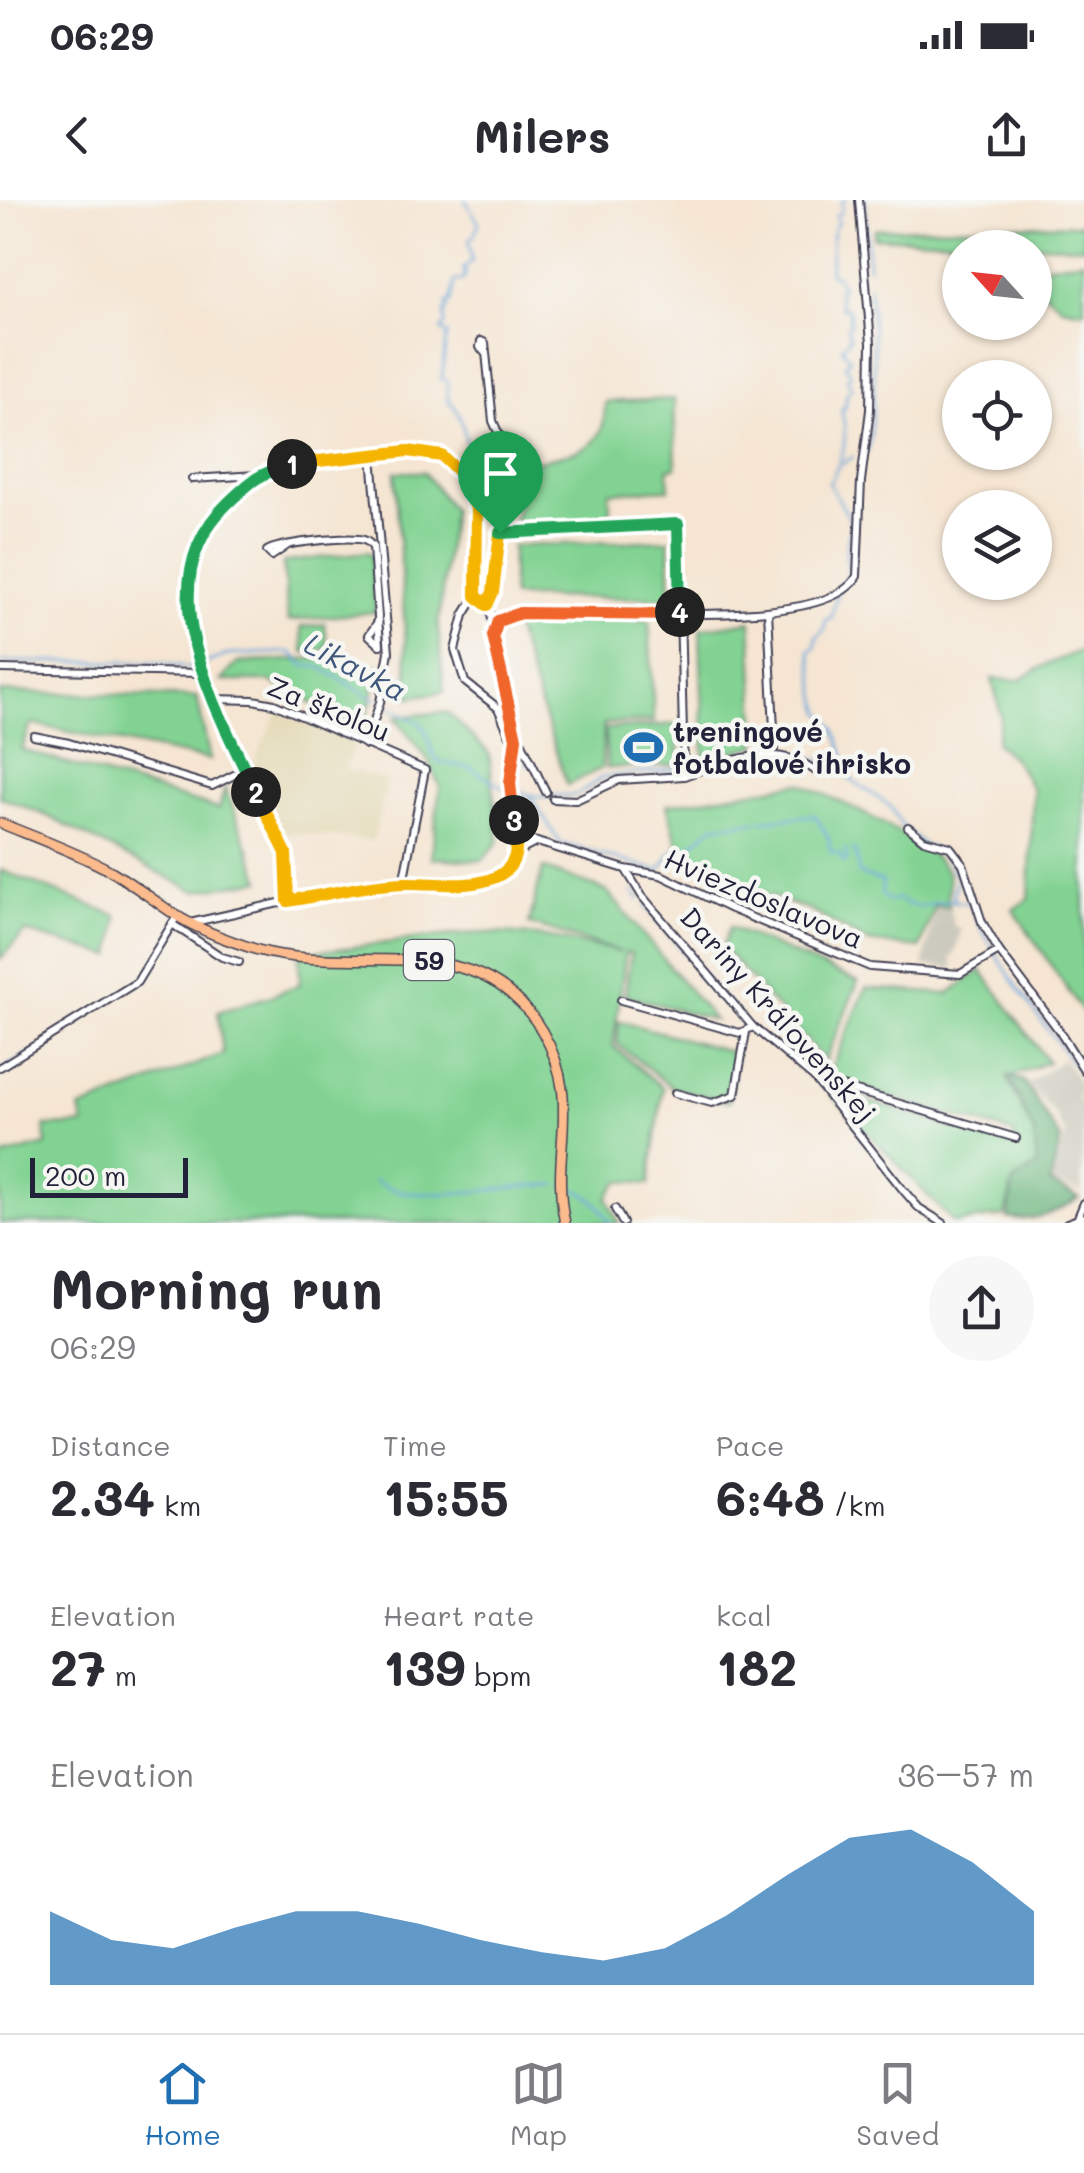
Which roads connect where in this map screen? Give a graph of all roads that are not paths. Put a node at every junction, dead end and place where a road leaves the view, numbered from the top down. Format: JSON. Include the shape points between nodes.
{"nodes":[{"id":1,"x":859,"y":200,"type":"edge"},
{"id":2,"x":486,"y":354,"type":"dead end"},
{"id":3,"x":372,"y":456,"type":"junction"},
{"id":4,"x":257,"y":475,"type":"junction"},
{"id":5,"x":192,"y":479,"type":"dead end"},
{"id":6,"x":500,"y":533,"type":"junction"},
{"id":7,"x":288,"y":546,"type":"dead end"},
{"id":8,"x":476,"y":596,"type":"junction"},
{"id":9,"x":487,"y":605,"type":"junction"},
{"id":10,"x":768,"y":611,"type":"junction"},
{"id":11,"x":680,"y":615,"type":"junction"},
{"id":12,"x":496,"y":624,"type":"junction"},
{"id":13,"x":389,"y":652,"type":"junction"},
{"id":14,"x":0,"y":670,"type":"edge"},
{"id":15,"x":202,"y":673,"type":"junction"},
{"id":16,"x":214,"y":699,"type":"junction"},
{"id":17,"x":34,"y":736,"type":"dead end"},
{"id":18,"x":516,"y":738,"type":"junction"},
{"id":19,"x":366,"y":745,"type":"junction"},
{"id":20,"x":775,"y":749,"type":"dead end"},
{"id":21,"x":246,"y":769,"type":"junction"},
{"id":22,"x":684,"y":771,"type":"junction"},
{"id":23,"x":817,"y":772,"type":"dead end"},
{"id":24,"x":0,"y":823,"type":"edge"},
{"id":25,"x":908,"y":827,"type":"dead end"},
{"id":26,"x":516,"y":836,"type":"junction"},
{"id":27,"x":537,"y":842,"type":"junction"},
{"id":28,"x":516,"y":853,"type":"junction"},
{"id":29,"x":625,"y":869,"type":"junction"},
{"id":30,"x":640,"y":872,"type":"junction"},
{"id":31,"x":632,"y":882,"type":"junction"},
{"id":32,"x":403,"y":883,"type":"junction"},
{"id":33,"x":288,"y":901,"type":"junction"},
{"id":34,"x":175,"y":920,"type":"junction"},
{"id":35,"x":190,"y":923,"type":"junction"},
{"id":36,"x":999,"y":951,"type":"junction"},
{"id":37,"x":240,"y":962,"type":"dead end"},
{"id":38,"x":621,"y":1000,"type":"dead end"},
{"id":39,"x":750,"y":1029,"type":"junction"},
{"id":40,"x":0,"y":1067,"type":"edge"},
{"id":41,"x":1084,"y":1070,"type":"edge"},
{"id":42,"x":814,"y":1078,"type":"junction"},
{"id":43,"x":675,"y":1094,"type":"dead end"},
{"id":44,"x":1016,"y":1138,"type":"dead end"},
{"id":45,"x":1084,"y":1203,"type":"edge"},
{"id":46,"x":615,"y":1209,"type":"dead end"},
{"id":47,"x":934,"y":1218,"type":"junction"},
{"id":48,"x":1080,"y":1218,"type":"edge"},
{"id":49,"x":564,"y":1223,"type":"edge"},
{"id":50,"x":623,"y":1223,"type":"edge"},
{"id":51,"x":923,"y":1223,"type":"edge"},
{"id":52,"x":943,"y":1223,"type":"edge"},
{"id":53,"x":1067,"y":1223,"type":"edge"}],
"edges":[{"from":1,"to":10,"type":"street","via":[[871,342],[856,576],[828,597]]},
{"from":2,"to":6,"type":"street","via":[[493,421],[510,459]]},
{"from":3,"to":4,"type":"street","via":[[298,462]]},
{"from":3,"to":8,"type":"street","via":[[442,456],[462,475],[478,522]]},
{"from":3,"to":13,"type":"street"},
{"from":4,"to":5,"type":"street"},
{"from":4,"to":15,"type":"street","via":[[214,516],[191,561],[188,612]]},
{"from":6,"to":9,"type":"street"},
{"from":6,"to":11,"type":"street","via":[[678,524]]},
{"from":7,"to":13,"type":"street","via":[[366,540],[374,547],[379,620],[369,635]]},
{"from":8,"to":9,"type":"street"},
{"from":8,"to":18,"type":"street","via":[[464,614],[456,650],[465,682],[498,708]]},
{"from":9,"to":12,"type":"street"},
{"from":10,"to":11,"type":"street"},
{"from":10,"to":20,"type":"street"},
{"from":11,"to":12,"type":"street","via":[[520,613]]},
{"from":11,"to":22,"type":"street"},
{"from":12,"to":18,"type":"street","via":[[493,636]]},
{"from":13,"to":19,"type":"street"},
{"from":14,"to":15,"type":"street"},
{"from":15,"to":16,"type":"street"},
{"from":16,"to":19,"type":"street","name":"Za školou","via":[[261,700]]},
{"from":16,"to":21,"type":"street"},
{"from":17,"to":21,"type":"street","via":[[212,786]]},
{"from":18,"to":22,"type":"street","via":[[549,795],[576,800],[618,780]]},
{"from":18,"to":26,"type":"street","via":[[510,789]]},
{"from":19,"to":32,"type":"street","name":"Za školou","via":[[425,770]]},
{"from":21,"to":33,"type":"street","via":[[286,853]]},
{"from":22,"to":23,"type":"street","via":[[777,755]]},
{"from":24,"to":34,"type":"main road","number":"59","via":[[106,868]]},
{"from":25,"to":36,"type":"street","via":[[924,840],[950,846]]},
{"from":26,"to":27,"type":"street"},
{"from":26,"to":28,"type":"street"},
{"from":27,"to":28,"type":"street"},
{"from":27,"to":29,"type":"street"},
{"from":28,"to":32,"type":"street","via":[[504,871],[486,880]]},
{"from":29,"to":30,"type":"street","name":"Hviezdoslavova"},
{"from":29,"to":31,"type":"street","name":"Dariny Kráľovenskej"},
{"from":30,"to":31,"type":"street"},
{"from":30,"to":36,"type":"street","name":"Hviezdoslavova","via":[[662,875],[870,967],[960,974]]},
{"from":31,"to":39,"type":"street","name":"Dariny Kráľovenskej"},
{"from":32,"to":33,"type":"street"},
{"from":33,"to":35,"type":"street"},
{"from":34,"to":35,"type":"main road","number":"59"},
{"from":34,"to":37,"type":"street","via":[[222,957]]},
{"from":34,"to":40,"type":"street","via":[[137,982]]},
{"from":35,"to":49,"type":"main road","number":"59","via":[[282,956],[440,961],[502,987],[533,1017],[557,1064],[566,1117],[559,1170]]},
{"from":36,"to":41,"type":"street"},
{"from":38,"to":39,"type":"street"},
{"from":39,"to":42,"type":"street","name":"Dariny Kráľovenskej"},
{"from":39,"to":43,"type":"street","via":[[735,1096],[712,1103]]},
{"from":42,"to":44,"type":"street"},
{"from":42,"to":47,"type":"street","name":"Dariny Kráľovenskej","via":[[904,1192]]},
{"from":45,"to":48,"type":"street"},
{"from":46,"to":50,"type":"street"},
{"from":47,"to":51,"type":"street"},
{"from":47,"to":52,"type":"street","name":"Dariny Kráľovenskej"},
{"from":48,"to":53,"type":"street"}]}
